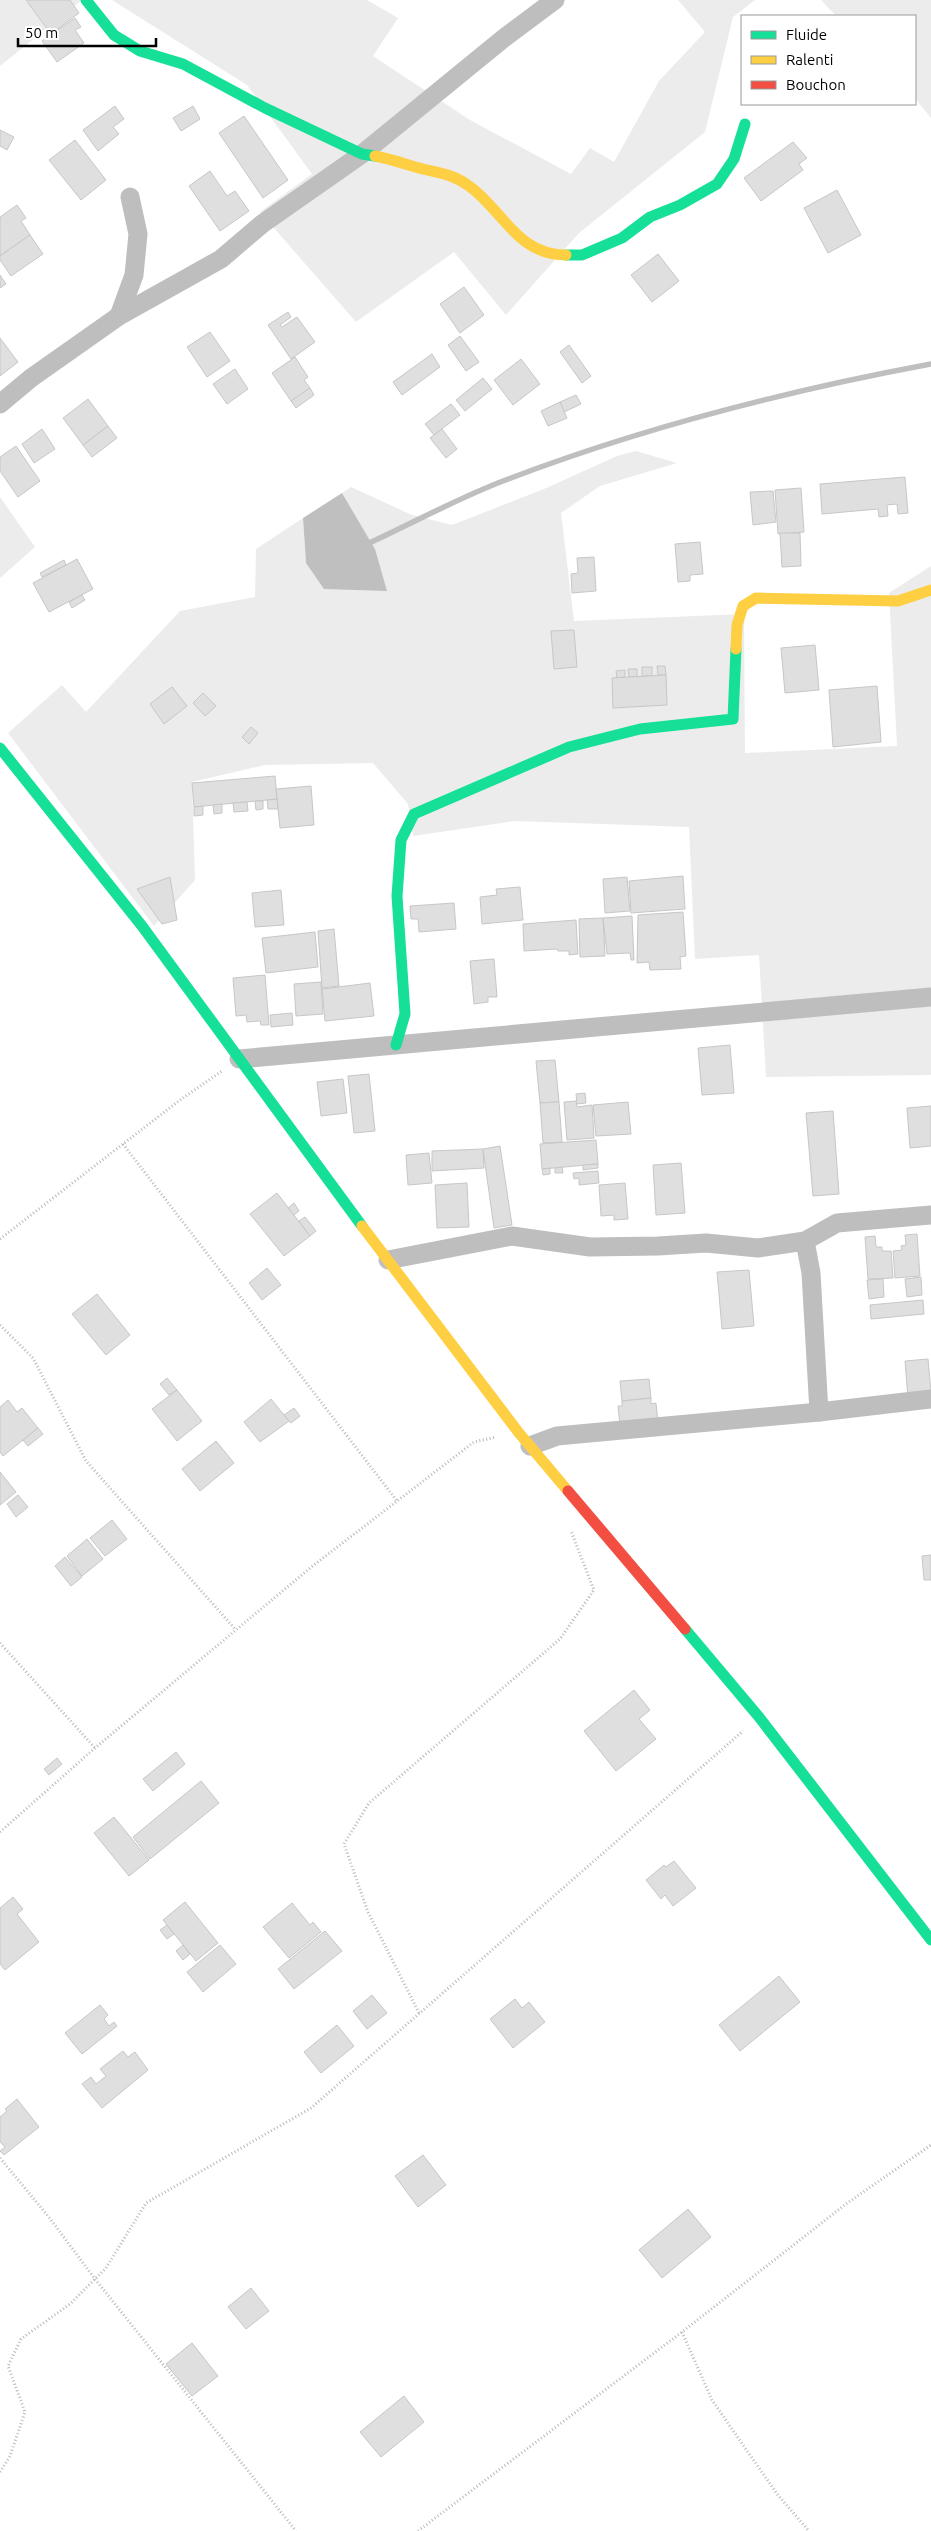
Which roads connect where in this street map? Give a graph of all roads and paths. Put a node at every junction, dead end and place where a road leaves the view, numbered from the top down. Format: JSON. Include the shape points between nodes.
{"nodes":[{"id":1,"x":86,"y":0,"type":"edge"},
{"id":2,"x":556,"y":0,"type":"edge"},
{"id":3,"x":745,"y":124,"type":"dead end"},
{"id":4,"x":362,"y":154,"type":"junction"},
{"id":5,"x":130,"y":198,"type":"dead end"},
{"id":6,"x":119,"y":316,"type":"junction"},
{"id":7,"x":0,"y":404,"type":"edge"},
{"id":8,"x":931,"y":590,"type":"edge"},
{"id":9,"x":0,"y":748,"type":"edge"},
{"id":10,"x":931,"y":997,"type":"edge"},
{"id":11,"x":396,"y":1045,"type":"junction"},
{"id":12,"x":239,"y":1059,"type":"junction"},
{"id":13,"x":123,"y":1144,"type":"junction"},
{"id":14,"x":931,"y":1215,"type":"edge"},
{"id":15,"x":0,"y":1239,"type":"edge"},
{"id":16,"x":805,"y":1241,"type":"junction"},
{"id":17,"x":388,"y":1260,"type":"junction"},
{"id":18,"x":0,"y":1325,"type":"edge"},
{"id":19,"x":931,"y":1399,"type":"edge"},
{"id":20,"x":819,"y":1412,"type":"junction"},
{"id":21,"x":524,"y":1439,"type":"junction"},
{"id":22,"x":397,"y":1501,"type":"junction"},
{"id":23,"x":568,"y":1523,"type":"dead end"},
{"id":24,"x":236,"y":1630,"type":"junction"},
{"id":25,"x":0,"y":1643,"type":"edge"},
{"id":26,"x":759,"y":1717,"type":"junction"},
{"id":27,"x":95,"y":1748,"type":"junction"},
{"id":28,"x":0,"y":1832,"type":"edge"},
{"id":29,"x":931,"y":1940,"type":"edge"},
{"id":30,"x":419,"y":2013,"type":"junction"},
{"id":31,"x":931,"y":2145,"type":"edge"},
{"id":32,"x":0,"y":2158,"type":"edge"},
{"id":33,"x":95,"y":2279,"type":"junction"},
{"id":34,"x":682,"y":2332,"type":"junction"},
{"id":35,"x":0,"y":2472,"type":"edge"},
{"id":36,"x":296,"y":2531,"type":"edge"},
{"id":37,"x":418,"y":2531,"type":"edge"},
{"id":38,"x":809,"y":2531,"type":"edge"}],
"edges":[{"from":1,"to":4,"type":"street","via":[[114,35],[126,44],[183,64]]},
{"from":2,"to":4,"type":"street","via":[[504,38]]},
{"from":3,"to":4,"type":"street","via":[[734,159],[717,184],[650,218],[622,238],[582,256],[553,255],[531,246],[510,229],[470,186],[446,173]]},
{"from":4,"to":6,"type":"street","via":[[262,224],[220,259]]},
{"from":5,"to":6,"type":"street","via":[[138,234],[134,275]]},
{"from":6,"to":7,"type":"street"},
{"from":8,"to":11,"type":"street","via":[[898,601],[756,598],[743,606],[737,625],[733,719],[640,729],[569,747],[414,814],[400,840],[397,896],[405,1014]]},
{"from":9,"to":12,"type":"street","via":[[142,926]]},
{"from":10,"to":11,"type":"street"},
{"from":11,"to":12,"type":"street"},
{"from":12,"to":13,"type":"path"},
{"from":12,"to":17,"type":"street"},
{"from":13,"to":15,"type":"path"},
{"from":13,"to":22,"type":"path"},
{"from":14,"to":16,"type":"street","via":[[836,1224]]},
{"from":16,"to":17,"type":"street","via":[[758,1248],[706,1243],[590,1247],[512,1236]]},
{"from":16,"to":20,"type":"street","via":[[811,1273]]},
{"from":17,"to":21,"type":"street"},
{"from":18,"to":24,"type":"path","via":[[34,1358],[86,1461]]},
{"from":19,"to":20,"type":"street"},
{"from":20,"to":21,"type":"street"},
{"from":21,"to":22,"type":"path","via":[[474,1442]]},
{"from":21,"to":26,"type":"street"},
{"from":22,"to":24,"type":"path"},
{"from":23,"to":30,"type":"path","via":[[594,1590],[589,1598],[560,1639],[368,1803],[344,1844],[368,1912]]},
{"from":24,"to":27,"type":"path"},
{"from":25,"to":27,"type":"path"},
{"from":26,"to":29,"type":"street"},
{"from":26,"to":30,"type":"path"},
{"from":27,"to":28,"type":"path"},
{"from":30,"to":33,"type":"path","via":[[311,2108],[146,2203],[106,2268]]},
{"from":31,"to":34,"type":"path","via":[[846,2204]]},
{"from":32,"to":33,"type":"path"},
{"from":33,"to":35,"type":"path","via":[[70,2304],[21,2339],[8,2366],[25,2412],[10,2456]]},
{"from":33,"to":36,"type":"path"},
{"from":34,"to":37,"type":"path"},
{"from":34,"to":38,"type":"path","via":[[712,2400],[777,2494]]}]}
